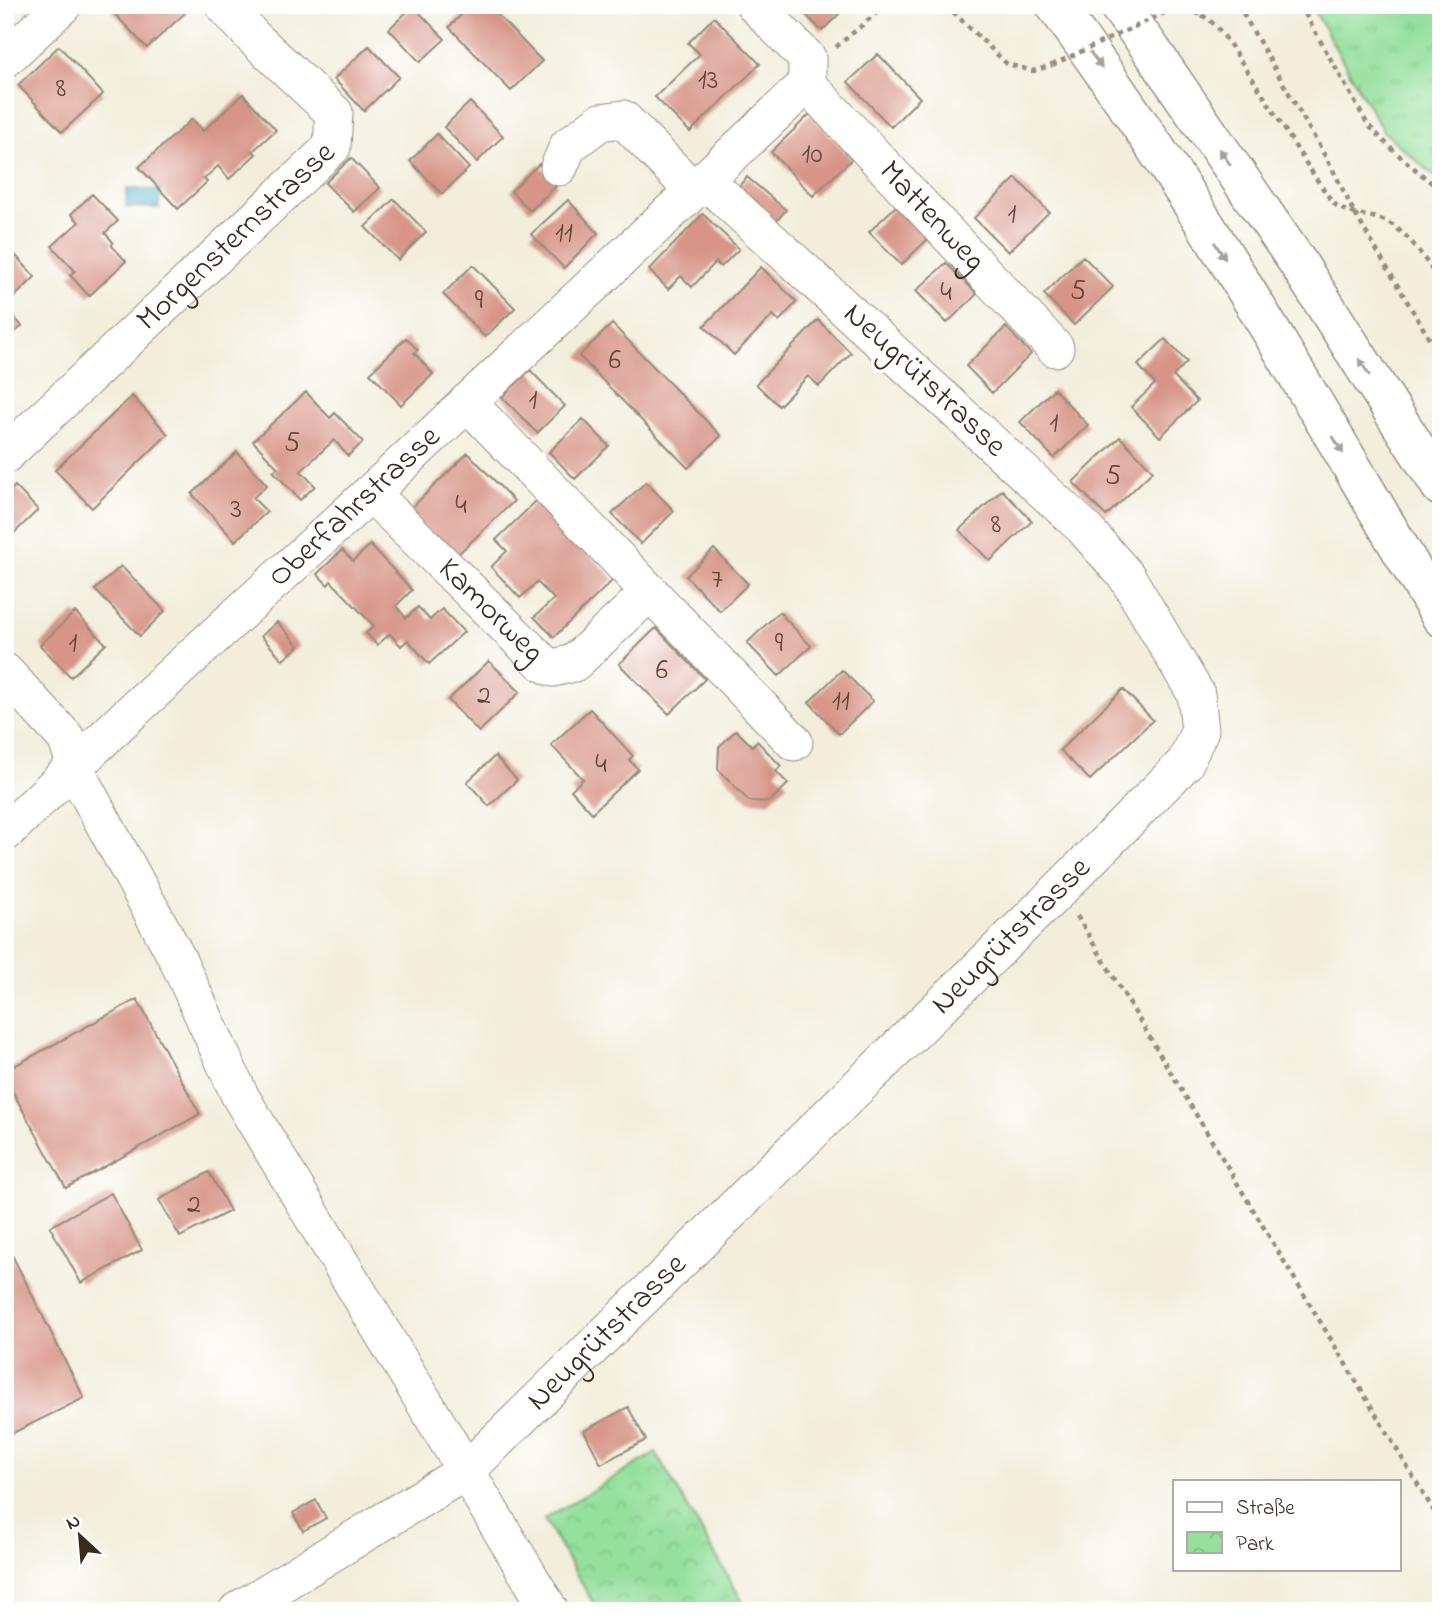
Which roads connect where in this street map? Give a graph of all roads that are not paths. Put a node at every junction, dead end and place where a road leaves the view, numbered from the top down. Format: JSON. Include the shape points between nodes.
{"nodes":[{"id":1,"x":63,"y":5,"type":"edge"},
{"id":2,"x":224,"y":5,"type":"edge"},
{"id":3,"x":755,"y":5,"type":"edge"},
{"id":4,"x":1055,"y":5,"type":"edge"},
{"id":5,"x":1118,"y":5,"type":"edge"},
{"id":6,"x":5,"y":59,"type":"edge"},
{"id":7,"x":807,"y":71,"type":"junction"},
{"id":8,"x":559,"y":167,"type":"dead end"},
{"id":9,"x":700,"y":186,"type":"junction"},
{"id":10,"x":1055,"y":348,"type":"dead end"},
{"id":11,"x":467,"y":402,"type":"junction"},
{"id":12,"x":5,"y":454,"type":"edge"},
{"id":13,"x":1441,"y":487,"type":"edge"},
{"id":14,"x":371,"y":492,"type":"junction"},
{"id":15,"x":650,"y":592,"type":"junction"},
{"id":16,"x":1441,"y":617,"type":"edge"},
{"id":17,"x":5,"y":672,"type":"edge"},
{"id":18,"x":794,"y":743,"type":"dead end"},
{"id":19,"x":76,"y":765,"type":"junction"},
{"id":20,"x":5,"y":833,"type":"edge"},
{"id":21,"x":466,"y":1471,"type":"junction"},
{"id":22,"x":237,"y":1611,"type":"edge"},
{"id":23,"x":550,"y":1611,"type":"edge"}],
"edges":[{"from":1,"to":6,"type":"street"},
{"from":2,"to":12,"type":"street","name":"Morgensternstrasse","via":[[334,113],[332,147]]},
{"from":3,"to":7,"type":"street","name":"Mattenweg"},
{"from":4,"to":16,"type":"highway","one_way":true,"via":[[1111,80],[1245,291]]},
{"from":13,"to":5,"type":"highway","one_way":true,"via":[[1298,263]]},
{"from":7,"to":9,"type":"street","name":"Oberfahrstrasse"},
{"from":7,"to":10,"type":"street","name":"Mattenweg"},
{"from":8,"to":9,"type":"street","name":"Neugrütstrasse","via":[[568,146],[600,122],[623,119]]},
{"from":9,"to":11,"type":"street","name":"Oberfahrstrasse"},
{"from":9,"to":21,"type":"street","name":"Neugrütstrasse","via":[[1083,527],[1127,577],[1196,694],[1200,730],[1185,763]]},
{"from":11,"to":14,"type":"street","name":"Oberfahrstrasse"},
{"from":11,"to":15,"type":"street"},
{"from":14,"to":15,"type":"street","name":"Kamorweg","via":[[553,668],[573,663]]},
{"from":14,"to":19,"type":"street","name":"Oberfahrstrasse"},
{"from":15,"to":18,"type":"street"},
{"from":17,"to":19,"type":"street","via":[[66,738]]},
{"from":19,"to":20,"type":"street","name":"Oberfahrstrasse"},
{"from":19,"to":21,"type":"street","via":[[177,958],[240,1096]]},
{"from":21,"to":22,"type":"street","name":"Neugrütstrasse"},
{"from":21,"to":23,"type":"street"}]}
